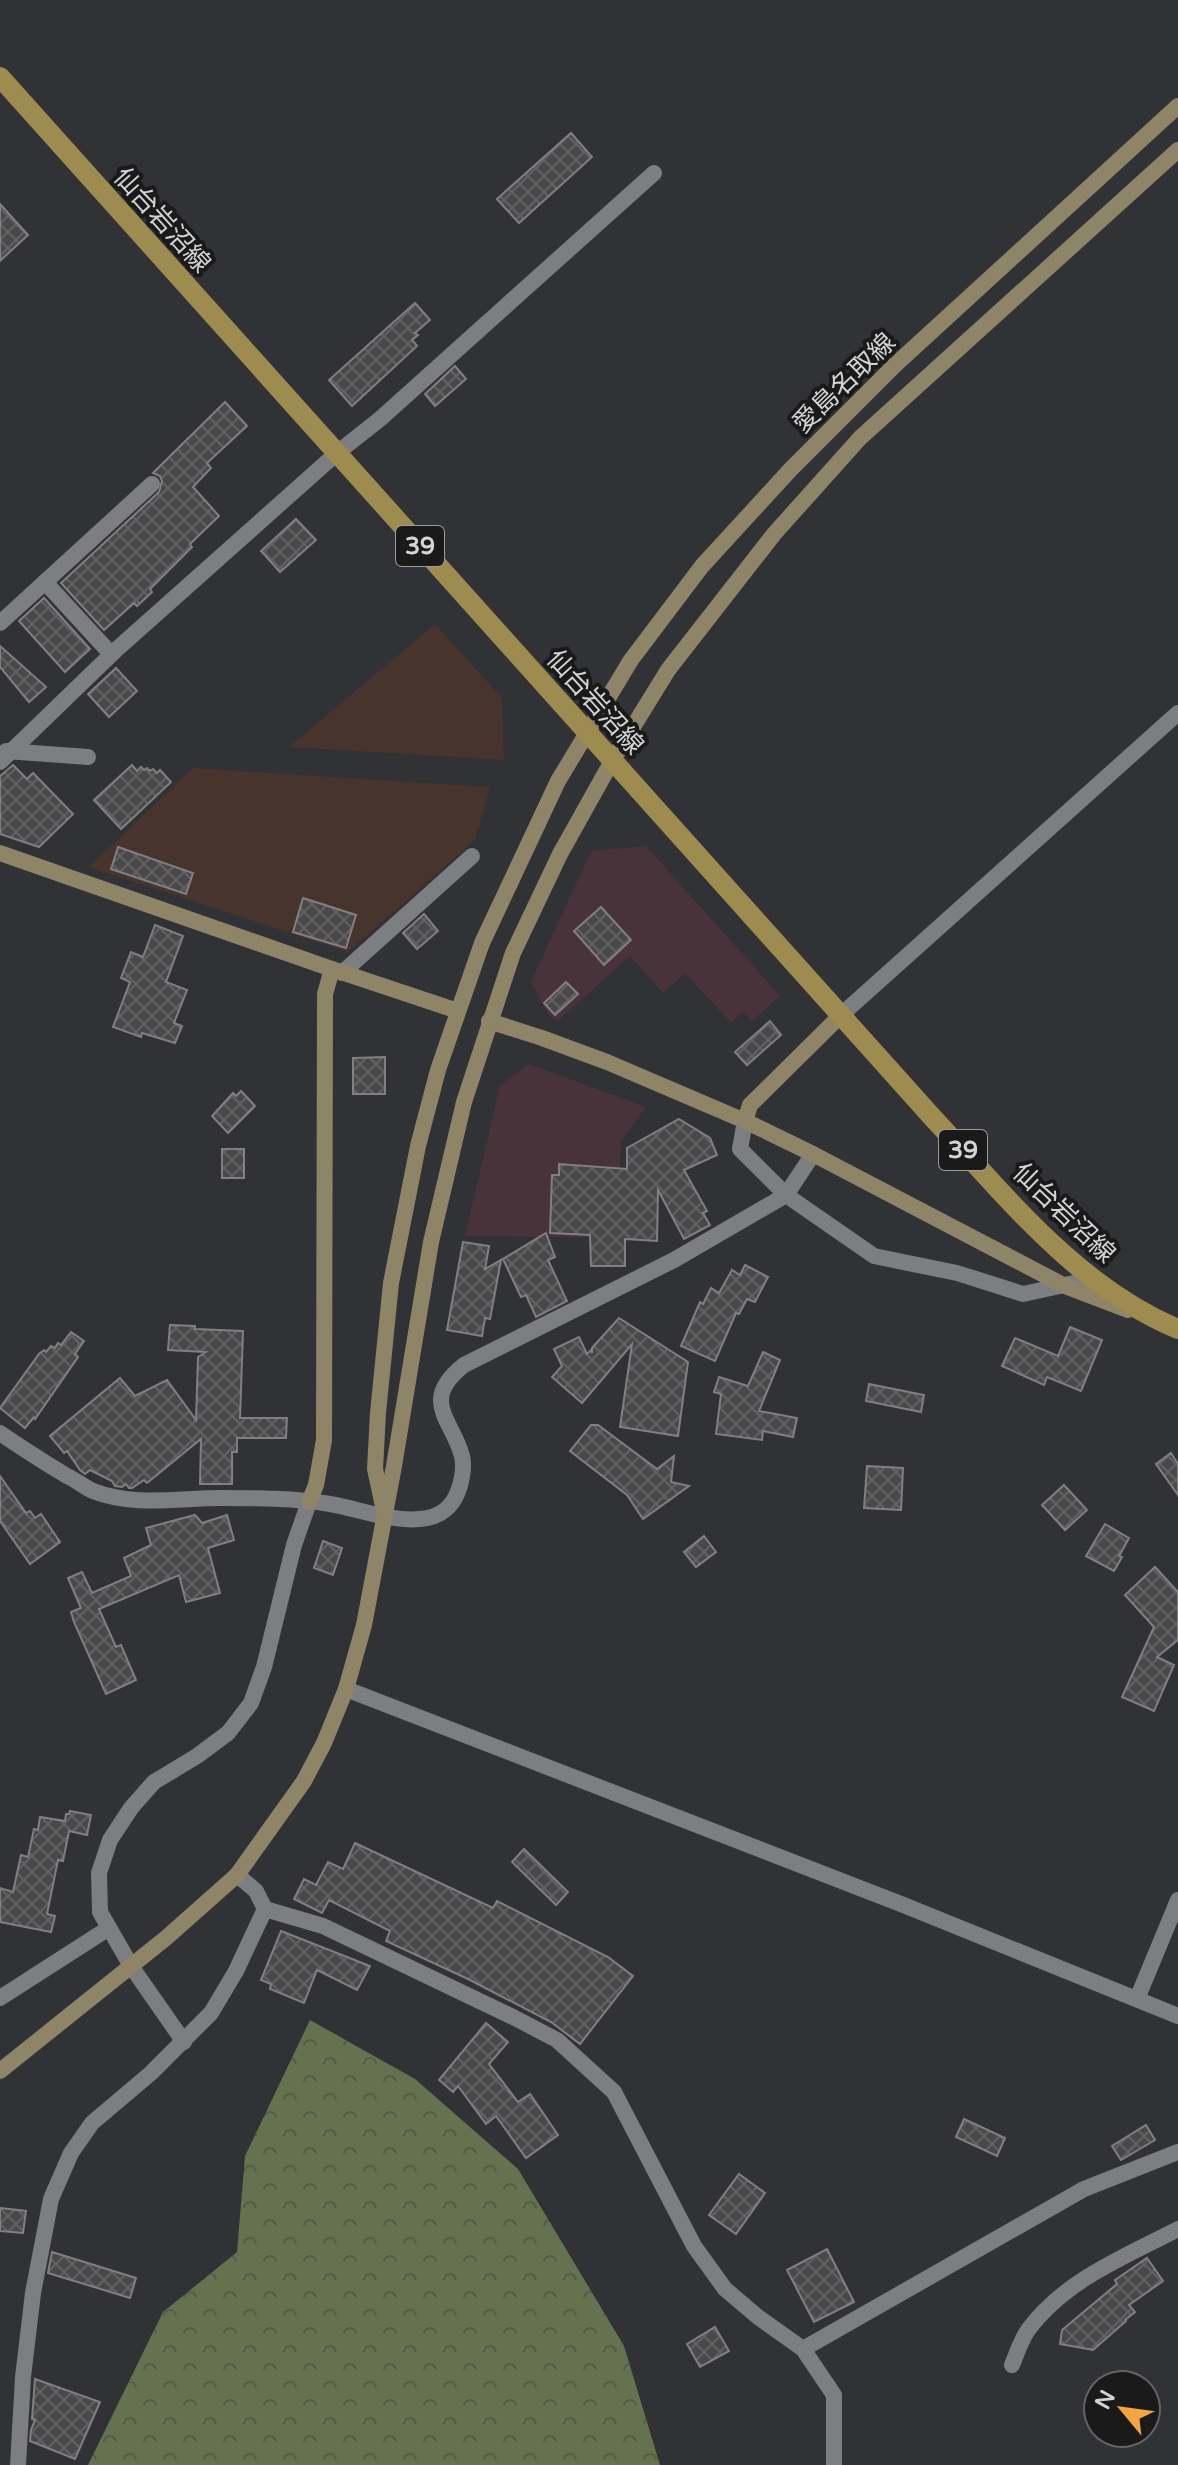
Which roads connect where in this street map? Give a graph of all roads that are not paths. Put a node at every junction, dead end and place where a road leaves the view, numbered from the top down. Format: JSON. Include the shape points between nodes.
{"nodes":[{"id":1,"x":0,"y":77,"type":"edge"},
{"id":2,"x":1178,"y":106,"type":"edge"},
{"id":3,"x":1178,"y":150,"type":"edge"},
{"id":4,"x":654,"y":173,"type":"dead end"},
{"id":5,"x":337,"y":453,"type":"junction"},
{"id":6,"x":152,"y":484,"type":"dead end"},
{"id":7,"x":45,"y":582,"type":"junction"},
{"id":8,"x":0,"y":623,"type":"edge"},
{"id":9,"x":111,"y":654,"type":"junction"},
{"id":10,"x":1178,"y":713,"type":"edge"},
{"id":11,"x":586,"y":732,"type":"junction"},
{"id":12,"x":4,"y":755,"type":"edge"},
{"id":13,"x":88,"y":757,"type":"dead end"},
{"id":14,"x":612,"y":761,"type":"junction"},
{"id":15,"x":0,"y":853,"type":"edge"},
{"id":16,"x":472,"y":856,"type":"dead end"},
{"id":17,"x":337,"y":971,"type":"junction"},
{"id":18,"x":458,"y":1011,"type":"junction"},
{"id":19,"x":840,"y":1016,"type":"junction"},
{"id":20,"x":489,"y":1021,"type":"junction"},
{"id":21,"x":745,"y":1121,"type":"junction"},
{"id":22,"x":813,"y":1154,"type":"junction"},
{"id":23,"x":786,"y":1195,"type":"junction"},
{"id":24,"x":1092,"y":1279,"type":"junction"},
{"id":25,"x":1065,"y":1286,"type":"junction"},
{"id":26,"x":1169,"y":1326,"type":"edge"},
{"id":27,"x":0,"y":1433,"type":"edge"},
{"id":28,"x":309,"y":1502,"type":"junction"},
{"id":29,"x":385,"y":1515,"type":"junction"},
{"id":30,"x":346,"y":1689,"type":"junction"},
{"id":31,"x":237,"y":1875,"type":"junction"},
{"id":32,"x":1178,"y":1900,"type":"edge"},
{"id":33,"x":265,"y":1909,"type":"junction"},
{"id":34,"x":109,"y":1928,"type":"junction"},
{"id":35,"x":131,"y":1966,"type":"junction"},
{"id":36,"x":0,"y":1998,"type":"edge"},
{"id":37,"x":1137,"y":1999,"type":"junction"},
{"id":38,"x":1178,"y":2016,"type":"edge"},
{"id":39,"x":184,"y":2042,"type":"junction"},
{"id":40,"x":0,"y":2071,"type":"edge"},
{"id":41,"x":1178,"y":2152,"type":"edge"},
{"id":42,"x":1178,"y":2229,"type":"edge"},
{"id":43,"x":803,"y":2349,"type":"junction"},
{"id":44,"x":1012,"y":2365,"type":"dead end"},
{"id":45,"x":18,"y":2465,"type":"edge"},
{"id":46,"x":834,"y":2465,"type":"edge"}],
"edges":[{"from":1,"to":5,"type":"main road","name":"仙台岩沼線","number":"39"},
{"from":2,"to":11,"type":"street","name":"愛島名取線","via":[[895,365],[791,469],[702,566],[631,660]]},
{"from":3,"to":14,"type":"street","name":"愛島名取線","via":[[860,438],[774,534],[668,670]]},
{"from":4,"to":5,"type":"street"},
{"from":5,"to":9,"type":"street"},
{"from":5,"to":11,"type":"main road","name":"仙台岩沼線","number":"39"},
{"from":6,"to":7,"type":"street"},
{"from":7,"to":8,"type":"street"},
{"from":7,"to":9,"type":"street"},
{"from":9,"to":12,"type":"street"},
{"from":10,"to":19,"type":"street"},
{"from":11,"to":14,"type":"main road","name":"仙台岩沼線","number":"39"},
{"from":11,"to":18,"type":"street","name":"愛島名取線","via":[[512,876]]},
{"from":12,"to":13,"type":"street"},
{"from":14,"to":19,"type":"main road","name":"仙台岩沼線","number":"39"},
{"from":14,"to":20,"type":"street","name":"愛島名取線","via":[[538,897]]},
{"from":15,"to":17,"type":"street"},
{"from":16,"to":17,"type":"street"},
{"from":17,"to":18,"type":"street"},
{"from":17,"to":28,"type":"street","via":[[325,994],[324,1440]]},
{"from":18,"to":29,"type":"street","name":"愛島名取線","via":[[418,1146],[391,1283],[375,1469]]},
{"from":19,"to":21,"type":"street","via":[[750,1105]]},
{"from":19,"to":24,"type":"main road","name":"仙台岩沼線","number":"39","via":[[1048,1240]]},
{"from":20,"to":21,"type":"street","via":[[607,1062]]},
{"from":20,"to":29,"type":"street","name":"愛島名取線","via":[[431,1242]]},
{"from":21,"to":22,"type":"street"},
{"from":21,"to":23,"type":"street","via":[[740,1149]]},
{"from":22,"to":23,"type":"street"},
{"from":22,"to":25,"type":"street"},
{"from":23,"to":25,"type":"street","via":[[874,1256],[957,1273],[1023,1294]]},
{"from":23,"to":29,"type":"street","via":[[674,1260],[451,1375],[441,1404],[463,1458],[455,1498],[441,1514],[420,1519]]},
{"from":24,"to":25,"type":"street"},
{"from":24,"to":26,"type":"main road","name":"仙台岩沼線","number":"39"},
{"from":25,"to":26,"type":"street"},
{"from":27,"to":28,"type":"street","via":[[94,1491],[133,1501]]},
{"from":28,"to":29,"type":"street"},
{"from":28,"to":34,"type":"street","via":[[251,1703],[228,1733],[154,1782],[110,1840],[99,1873],[100,1912]]},
{"from":29,"to":30,"type":"street","name":"愛島名取線"},
{"from":30,"to":31,"type":"street","name":"愛島名取線","via":[[304,1781]]},
{"from":30,"to":37,"type":"street"},
{"from":31,"to":33,"type":"street","via":[[256,1891]]},
{"from":31,"to":35,"type":"street","name":"愛島名取線"},
{"from":32,"to":37,"type":"street"},
{"from":33,"to":39,"type":"street","via":[[211,2013]]},
{"from":33,"to":43,"type":"street","via":[[323,1926],[557,2040],[614,2092],[694,2246],[725,2289]]},
{"from":34,"to":35,"type":"street"},
{"from":34,"to":36,"type":"street"},
{"from":35,"to":39,"type":"street"},
{"from":35,"to":40,"type":"street","name":"愛島名取線"},
{"from":37,"to":38,"type":"street"},
{"from":39,"to":45,"type":"street","via":[[92,2123],[71,2153],[51,2199],[23,2377]]},
{"from":41,"to":43,"type":"street","via":[[1084,2189]]},
{"from":42,"to":44,"type":"street","via":[[1083,2278],[1054,2301],[1027,2332]]},
{"from":43,"to":46,"type":"street","via":[[834,2395]]}]}
